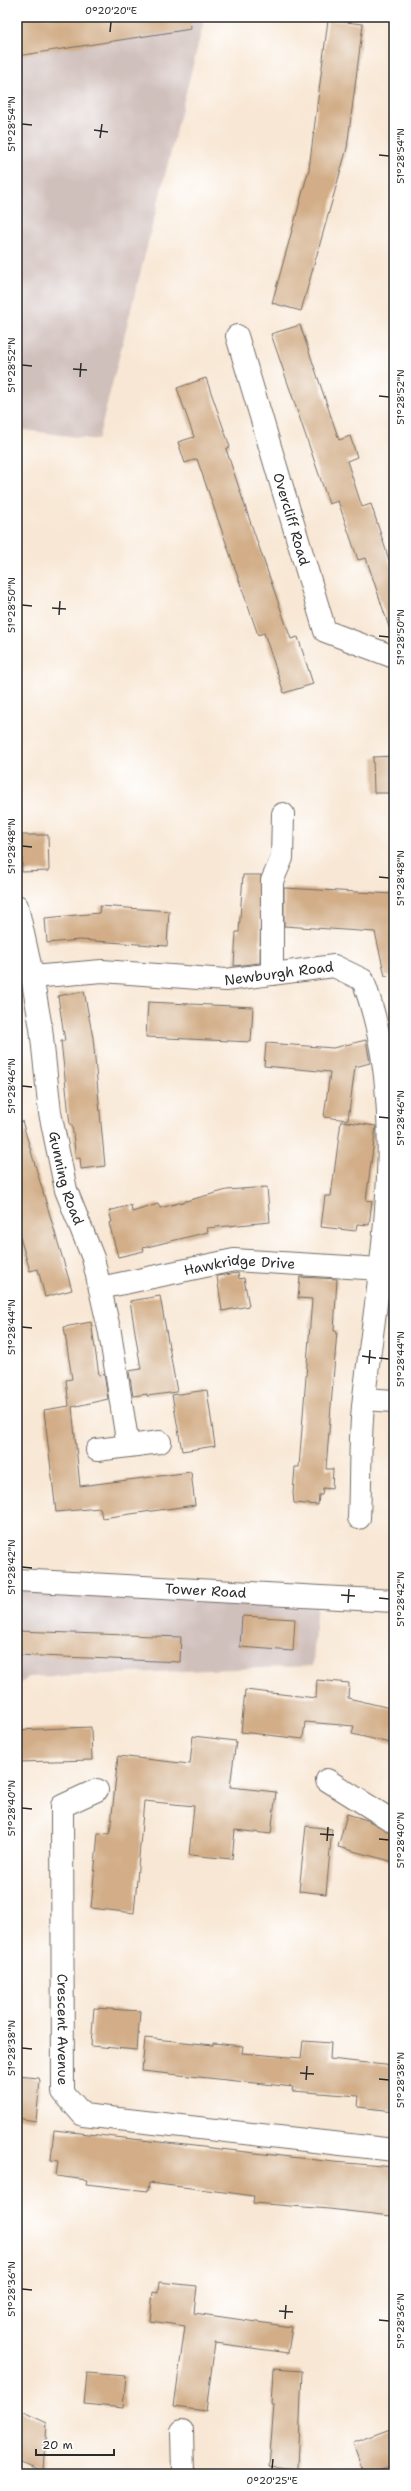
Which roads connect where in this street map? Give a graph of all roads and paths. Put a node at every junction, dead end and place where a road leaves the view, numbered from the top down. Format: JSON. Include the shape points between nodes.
{"nodes":[{"id":1,"x":237,"y":336,"type":"dead end"},
{"id":2,"x":394,"y":657,"type":"edge"},
{"id":3,"x":283,"y":814,"type":"dead end"},
{"id":4,"x":17,"y":906,"type":"edge"},
{"id":5,"x":272,"y":974,"type":"junction"},
{"id":6,"x":32,"y":977,"type":"junction"},
{"id":7,"x":392,"y":1087,"type":"edge"},
{"id":8,"x":381,"y":1269,"type":"junction"},
{"id":9,"x":100,"y":1288,"type":"junction"},
{"id":10,"x":364,"y":1399,"type":"junction"},
{"id":11,"x":394,"y":1401,"type":"edge"},
{"id":12,"x":160,"y":1442,"type":"dead end"},
{"id":13,"x":128,"y":1446,"type":"junction"},
{"id":14,"x":97,"y":1450,"type":"dead end"},
{"id":15,"x":360,"y":1518,"type":"dead end"},
{"id":16,"x":17,"y":1580,"type":"edge"},
{"id":17,"x":394,"y":1601,"type":"edge"},
{"id":18,"x":327,"y":1780,"type":"dead end"},
{"id":19,"x":97,"y":1790,"type":"dead end"},
{"id":20,"x":394,"y":1822,"type":"edge"},
{"id":21,"x":394,"y":2150,"type":"edge"},
{"id":22,"x":182,"y":2431,"type":"dead end"},
{"id":23,"x":183,"y":2474,"type":"edge"}],
"edges":[{"from":1,"to":2,"type":"street","name":"Overcliff Road","via":[[325,631]]},
{"from":3,"to":5,"type":"street","via":[[282,858],[272,881]]},
{"from":4,"to":6,"type":"street","name":"Gunning Road"},
{"from":5,"to":6,"type":"street","name":"Newburgh Road","via":[[226,980],[102,971]]},
{"from":5,"to":7,"type":"street","name":"Newburgh Road","via":[[334,966],[363,980],[375,1007]]},
{"from":6,"to":9,"type":"street","name":"Gunning Road","via":[[41,1028],[50,1113],[66,1190],[93,1258]]},
{"from":7,"to":8,"type":"street","name":"Newburgh Road","via":[[391,1196]]},
{"from":8,"to":9,"type":"street","name":"Hawkridge Drive","via":[[234,1260]]},
{"from":8,"to":10,"type":"street","name":"Newburgh Road"},
{"from":9,"to":13,"type":"street","name":"Gunning Road"},
{"from":10,"to":11,"type":"street"},
{"from":10,"to":15,"type":"street","name":"Newburgh Road"},
{"from":12,"to":13,"type":"street"},
{"from":13,"to":14,"type":"street"},
{"from":16,"to":17,"type":"street","name":"Tower Road"},
{"from":18,"to":20,"type":"street"},
{"from":19,"to":21,"type":"street","name":"Crescent Avenue","via":[[62,1806],[63,2092],[83,2115]]},
{"from":22,"to":23,"type":"street"}]}
